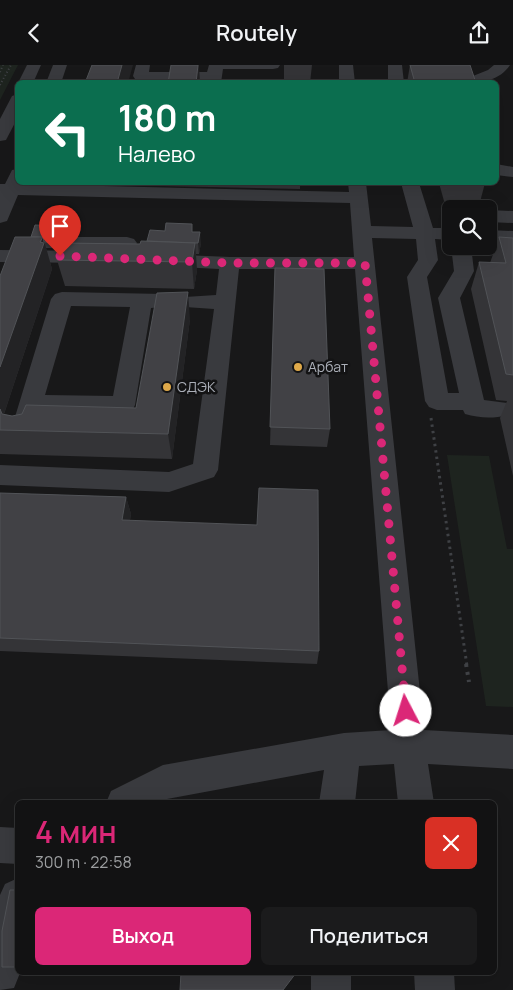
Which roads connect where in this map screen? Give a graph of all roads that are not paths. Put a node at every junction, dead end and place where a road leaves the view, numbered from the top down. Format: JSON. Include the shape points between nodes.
{"nodes":[{"id":1,"x":34,"y":65,"type":"edge"},
{"id":2,"x":60,"y":65,"type":"edge"},
{"id":3,"x":143,"y":65,"type":"edge"},
{"id":4,"x":273,"y":65,"type":"edge"},
{"id":5,"x":346,"y":65,"type":"edge"},
{"id":6,"x":395,"y":65,"type":"edge"},
{"id":7,"x":501,"y":72,"type":"edge"},
{"id":8,"x":167,"y":79,"type":"edge"},
{"id":9,"x":214,"y":79,"type":"edge"},
{"id":10,"x":27,"y":80,"type":"edge"},
{"id":11,"x":54,"y":80,"type":"edge"},
{"id":12,"x":347,"y":80,"type":"edge"},
{"id":13,"x":396,"y":80,"type":"edge"},
{"id":14,"x":476,"y":80,"type":"edge"},
{"id":15,"x":15,"y":106,"type":"edge"},
{"id":16,"x":5,"y":131,"type":"edge"},
{"id":17,"x":499,"y":171,"type":"edge"},
{"id":18,"x":513,"y":172,"type":"edge"},
{"id":19,"x":10,"y":184,"type":"edge"},
{"id":20,"x":37,"y":185,"type":"edge"},
{"id":21,"x":411,"y":185,"type":"edge"},
{"id":22,"x":358,"y":190,"type":"edge"},
{"id":23,"x":497,"y":216,"type":"edge"},
{"id":24,"x":0,"y":217,"type":"edge"},
{"id":25,"x":513,"y":217,"type":"edge"},
{"id":26,"x":362,"y":232,"type":"junction"},
{"id":27,"x":425,"y":233,"type":"junction"},
{"id":28,"x":442,"y":234,"type":"edge"},
{"id":29,"x":497,"y":236,"type":"edge"},
{"id":30,"x":513,"y":237,"type":"edge"},
{"id":31,"x":127,"y":243,"type":"edge"},
{"id":32,"x":41,"y":255,"type":"junction"},
{"id":33,"x":462,"y":255,"type":"edge"},
{"id":34,"x":0,"y":256,"type":"edge"},
{"id":35,"x":230,"y":263,"type":"junction"},
{"id":36,"x":365,"y":263,"type":"junction"},
{"id":37,"x":193,"y":302,"type":"dead end"},
{"id":38,"x":225,"y":302,"type":"junction"},
{"id":39,"x":472,"y":402,"type":"junction"},
{"id":40,"x":32,"y":403,"type":"junction"},
{"id":41,"x":498,"y":409,"type":"dead end"},
{"id":42,"x":23,"y":430,"type":"edge"},
{"id":43,"x":8,"y":468,"type":"edge"},
{"id":44,"x":409,"y":746,"type":"junction"},
{"id":45,"x":344,"y":750,"type":"junction"},
{"id":46,"x":513,"y":752,"type":"edge"},
{"id":47,"x":129,"y":800,"type":"edge"},
{"id":48,"x":337,"y":800,"type":"edge"},
{"id":49,"x":416,"y":800,"type":"edge"},
{"id":50,"x":0,"y":845,"type":"edge"},
{"id":51,"x":15,"y":846,"type":"edge"},
{"id":52,"x":15,"y":910,"type":"edge"},
{"id":53,"x":0,"y":974,"type":"edge"},
{"id":54,"x":331,"y":975,"type":"edge"},
{"id":55,"x":434,"y":975,"type":"edge"},
{"id":56,"x":331,"y":990,"type":"edge"},
{"id":57,"x":436,"y":990,"type":"edge"}],
"edges":[{"from":1,"to":10,"type":"street"},
{"from":2,"to":11,"type":"street"},
{"from":3,"to":8,"type":"street","via":[[140,76]]},
{"from":4,"to":9,"type":"street","via":[[216,65]]},
{"from":5,"to":12,"type":"street"},
{"from":6,"to":13,"type":"street"},
{"from":7,"to":14,"type":"street"},
{"from":8,"to":9,"type":"street"},
{"from":15,"to":16,"type":"street"},
{"from":17,"to":18,"type":"street"},
{"from":19,"to":24,"type":"street"},
{"from":20,"to":22,"type":"street","via":[[255,193]]},
{"from":21,"to":27,"type":"street"},
{"from":22,"to":26,"type":"street"},
{"from":23,"to":25,"type":"street"},
{"from":26,"to":27,"type":"street"},
{"from":26,"to":36,"type":"street"},
{"from":27,"to":28,"type":"street"},
{"from":27,"to":39,"type":"street","via":[[428,260],[417,277],[437,401]]},
{"from":29,"to":30,"type":"street"},
{"from":31,"to":32,"type":"street","via":[[65,243]]},
{"from":32,"to":34,"type":"street"},
{"from":32,"to":35,"type":"street"},
{"from":33,"to":39,"type":"street","via":[[464,271],[449,298]]},
{"from":35,"to":36,"type":"street"},
{"from":35,"to":38,"type":"street"},
{"from":36,"to":44,"type":"street"},
{"from":37,"to":38,"type":"street"},
{"from":38,"to":43,"type":"street","via":[[205,470],[169,482]]},
{"from":39,"to":41,"type":"street","via":[[474,408]]},
{"from":40,"to":40,"type":"street","via":[[123,405],[153,301],[62,299]]},
{"from":40,"to":42,"type":"street"},
{"from":44,"to":45,"type":"street"},
{"from":44,"to":46,"type":"street"},
{"from":44,"to":49,"type":"street"},
{"from":45,"to":47,"type":"street","via":[[164,782]]},
{"from":45,"to":48,"type":"street"},
{"from":50,"to":51,"type":"street"},
{"from":52,"to":53,"type":"street"},
{"from":54,"to":56,"type":"street"},
{"from":55,"to":57,"type":"street"}]}
